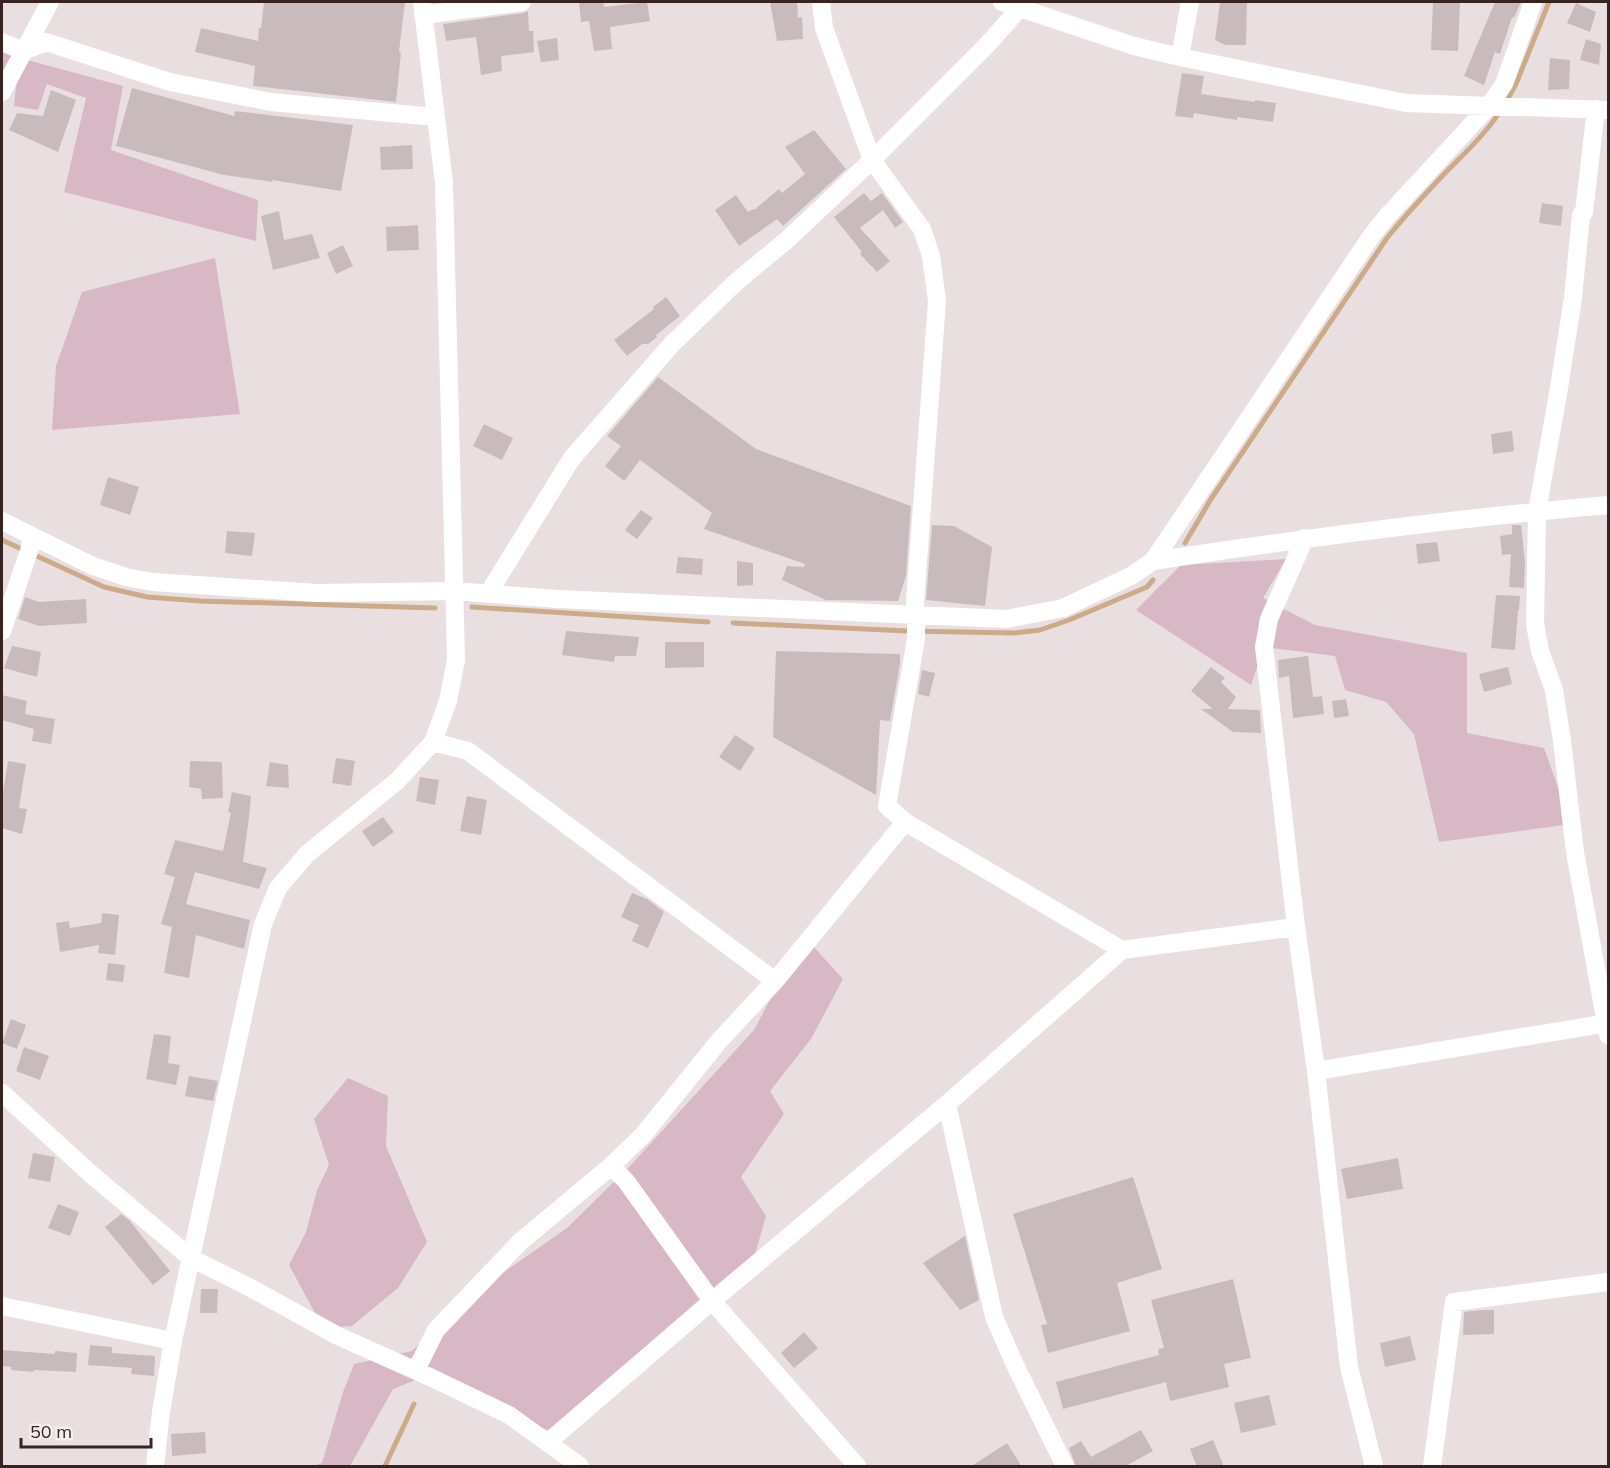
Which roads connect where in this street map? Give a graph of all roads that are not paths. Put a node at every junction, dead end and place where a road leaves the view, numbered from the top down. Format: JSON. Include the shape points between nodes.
{"nodes":[{"id":1,"x":50,"y":2,"type":"edge"},
{"id":2,"x":522,"y":2,"type":"edge"},
{"id":3,"x":821,"y":2,"type":"edge"},
{"id":4,"x":1190,"y":2,"type":"edge"},
{"id":5,"x":1533,"y":2,"type":"edge"},
{"id":6,"x":1010,"y":4,"type":"edge"},
{"id":7,"x":423,"y":8,"type":"edge"},
{"id":8,"x":2,"y":42,"type":"edge"},
{"id":9,"x":23,"y":51,"type":"junction"},
{"id":10,"x":1180,"y":57,"type":"junction"},
{"id":11,"x":2,"y":92,"type":"edge"},
{"id":12,"x":1498,"y":107,"type":"junction"},
{"id":13,"x":1602,"y":110,"type":"edge"},
{"id":14,"x":436,"y":117,"type":"junction"},
{"id":15,"x":872,"y":160,"type":"junction"},
{"id":16,"x":1608,"y":505,"type":"edge"},
{"id":17,"x":1536,"y":511,"type":"junction"},
{"id":18,"x":2,"y":521,"type":"edge"},
{"id":19,"x":1305,"y":538,"type":"junction"},
{"id":20,"x":29,"y":549,"type":"junction"},
{"id":21,"x":1153,"y":561,"type":"junction"},
{"id":22,"x":453,"y":591,"type":"junction"},
{"id":23,"x":490,"y":594,"type":"junction"},
{"id":24,"x":915,"y":626,"type":"junction"},
{"id":25,"x":2,"y":631,"type":"edge"},
{"id":26,"x":433,"y":742,"type":"junction"},
{"id":27,"x":905,"y":822,"type":"junction"},
{"id":28,"x":1296,"y":927,"type":"junction"},
{"id":29,"x":1122,"y":950,"type":"junction"},
{"id":30,"x":775,"y":981,"type":"junction"},
{"id":31,"x":1608,"y":1027,"type":"edge"},
{"id":32,"x":1316,"y":1071,"type":"junction"},
{"id":33,"x":2,"y":1094,"type":"edge"},
{"id":34,"x":947,"y":1104,"type":"junction"},
{"id":35,"x":611,"y":1166,"type":"junction"},
{"id":36,"x":191,"y":1258,"type":"junction"},
{"id":37,"x":1608,"y":1282,"type":"edge"},
{"id":38,"x":712,"y":1301,"type":"junction"},
{"id":39,"x":2,"y":1306,"type":"edge"},
{"id":40,"x":173,"y":1341,"type":"junction"},
{"id":41,"x":416,"y":1371,"type":"junction"},
{"id":42,"x":547,"y":1443,"type":"junction"},
{"id":43,"x":155,"y":1467,"type":"edge"},
{"id":44,"x":580,"y":1467,"type":"edge"},
{"id":45,"x":857,"y":1467,"type":"edge"},
{"id":46,"x":1065,"y":1467,"type":"edge"},
{"id":47,"x":1374,"y":1467,"type":"edge"},
{"id":48,"x":1432,"y":1467,"type":"edge"}],
"edges":[{"from":1,"to":9,"type":"street"},
{"from":2,"to":7,"type":"street"},
{"from":3,"to":15,"type":"street","via":[[824,28]]},
{"from":4,"to":10,"type":"street"},
{"from":5,"to":12,"type":"street"},
{"from":6,"to":10,"type":"street","via":[[1134,46]]},
{"from":6,"to":15,"type":"street","via":[[1012,16],[986,46]]},
{"from":7,"to":14,"type":"street"},
{"from":8,"to":9,"type":"street"},
{"from":9,"to":11,"type":"street"},
{"from":9,"to":14,"type":"street","via":[[46,42],[170,82],[271,102]]},
{"from":10,"to":12,"type":"street","via":[[1406,103]]},
{"from":12,"to":13,"type":"street"},
{"from":12,"to":21,"type":"street","via":[[1372,235]]},
{"from":13,"to":17,"type":"street","via":[[1581,215],[1568,330]]},
{"from":14,"to":22,"type":"street","via":[[444,183]]},
{"from":15,"to":23,"type":"street","via":[[672,344],[572,458]]},
{"from":15,"to":24,"type":"street","via":[[922,229],[931,256],[936,301]]},
{"from":16,"to":17,"type":"street"},
{"from":17,"to":19,"type":"street"},
{"from":17,"to":31,"type":"street","via":[[1535,624],[1554,690],[1575,852]]},
{"from":18,"to":20,"type":"street"},
{"from":19,"to":21,"type":"street"},
{"from":19,"to":28,"type":"street","via":[[1269,619],[1264,647]]},
{"from":20,"to":22,"type":"street","via":[[153,582],[317,593]]},
{"from":20,"to":25,"type":"street"},
{"from":21,"to":24,"type":"street","via":[[1064,608],[1006,619]]},
{"from":22,"to":23,"type":"street"},
{"from":22,"to":26,"type":"street","via":[[456,660],[448,701]]},
{"from":23,"to":24,"type":"street"},
{"from":24,"to":27,"type":"street","via":[[887,806]]},
{"from":26,"to":30,"type":"street","via":[[468,751]]},
{"from":26,"to":36,"type":"street","via":[[396,781],[307,854],[278,888],[263,924]]},
{"from":27,"to":29,"type":"street"},
{"from":27,"to":30,"type":"street"},
{"from":28,"to":29,"type":"street"},
{"from":28,"to":32,"type":"street"},
{"from":29,"to":34,"type":"street"},
{"from":30,"to":35,"type":"street","via":[[719,1041],[643,1135]]},
{"from":31,"to":32,"type":"street"},
{"from":32,"to":47,"type":"street","via":[[1349,1368]]},
{"from":33,"to":36,"type":"street"},
{"from":34,"to":38,"type":"street"},
{"from":34,"to":46,"type":"street","via":[[994,1317]]},
{"from":35,"to":38,"type":"street","via":[[626,1180]]},
{"from":35,"to":41,"type":"street","via":[[520,1242],[436,1330]]},
{"from":36,"to":40,"type":"street"},
{"from":36,"to":41,"type":"street","via":[[338,1336]]},
{"from":37,"to":48,"type":"street","via":[[1455,1302]]},
{"from":38,"to":42,"type":"street"},
{"from":38,"to":45,"type":"street"},
{"from":39,"to":40,"type":"street"},
{"from":40,"to":43,"type":"street"},
{"from":41,"to":42,"type":"street","via":[[508,1415]]},
{"from":42,"to":44,"type":"street"}]}
